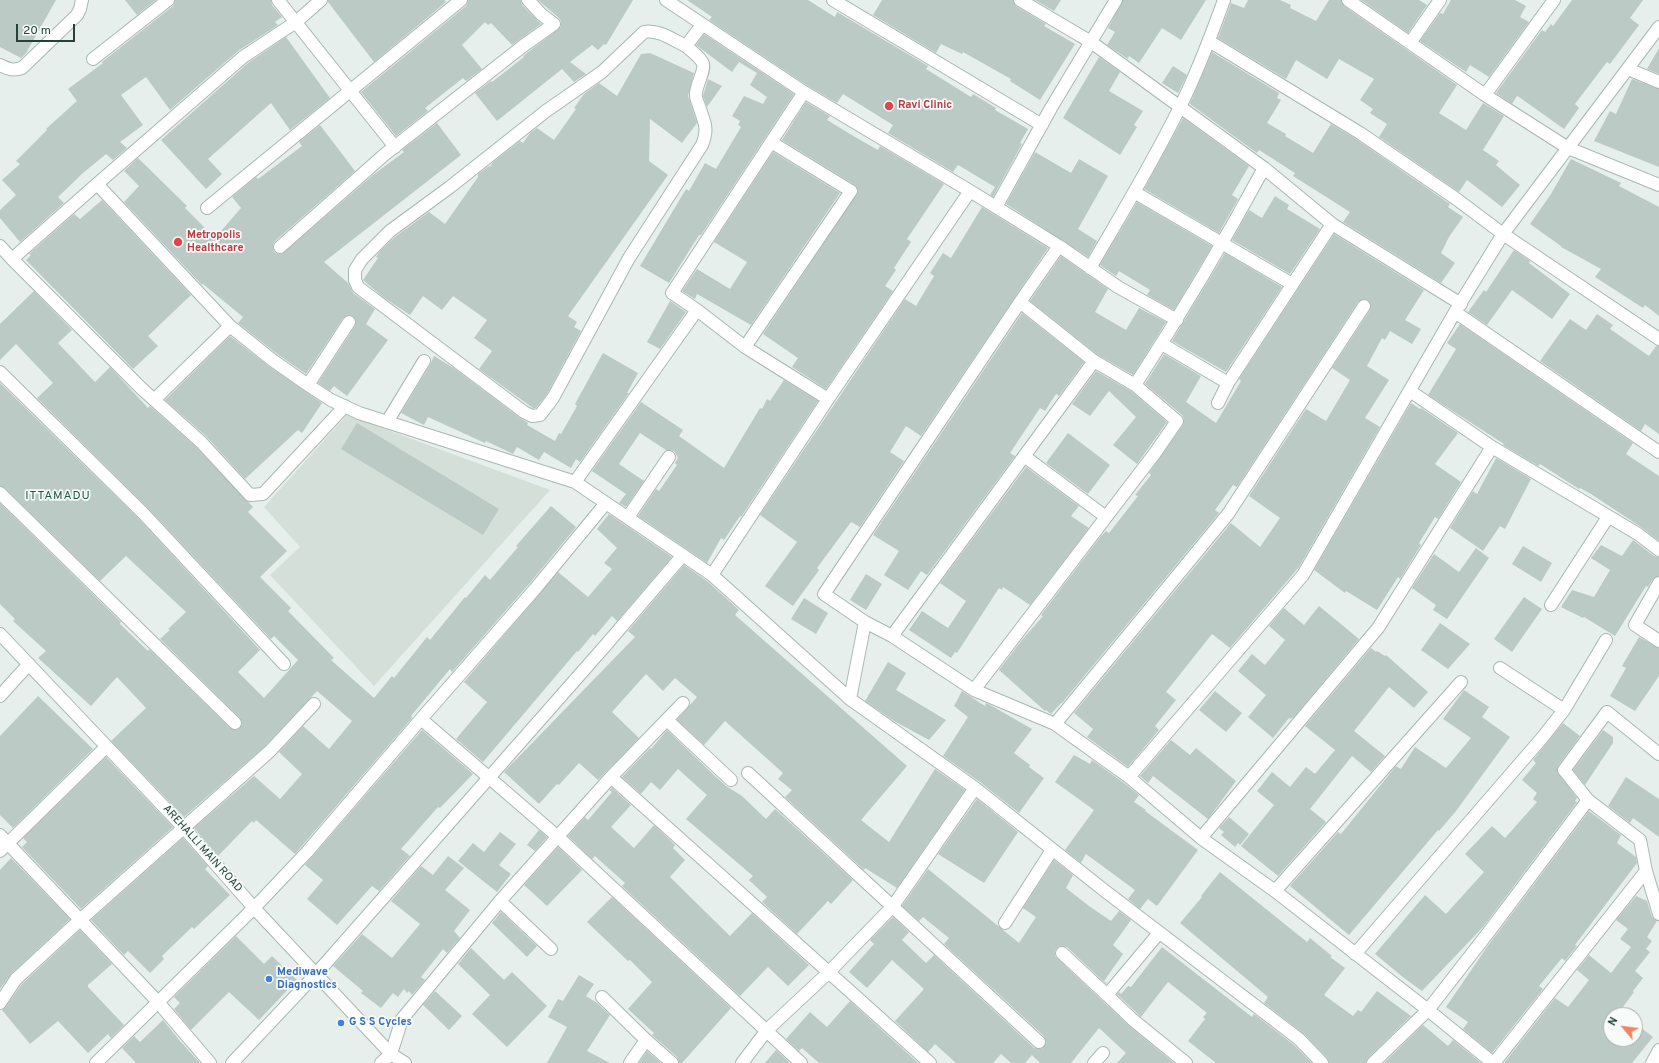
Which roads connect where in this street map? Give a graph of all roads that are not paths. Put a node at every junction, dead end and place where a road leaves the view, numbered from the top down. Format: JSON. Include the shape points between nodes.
{"nodes":[{"id":1,"x":82,"y":0,"type":"edge"},
{"id":2,"x":168,"y":0,"type":"edge"},
{"id":3,"x":278,"y":0,"type":"edge"},
{"id":4,"x":321,"y":0,"type":"edge"},
{"id":5,"x":461,"y":0,"type":"edge"},
{"id":6,"x":528,"y":0,"type":"edge"},
{"id":7,"x":666,"y":0,"type":"edge"},
{"id":8,"x":832,"y":0,"type":"edge"},
{"id":9,"x":1020,"y":0,"type":"edge"},
{"id":10,"x":1116,"y":0,"type":"edge"},
{"id":11,"x":1224,"y":0,"type":"edge"},
{"id":12,"x":1348,"y":0,"type":"edge"},
{"id":13,"x":1440,"y":0,"type":"edge"},
{"id":14,"x":1554,"y":0,"type":"edge"},
{"id":15,"x":296,"y":22,"type":"junction"},
{"id":16,"x":702,"y":25,"type":"junction"},
{"id":17,"x":1659,"y":27,"type":"edge"},
{"id":18,"x":1209,"y":41,"type":"junction"},
{"id":19,"x":1091,"y":42,"type":"junction"},
{"id":20,"x":1410,"y":43,"type":"junction"},
{"id":21,"x":686,"y":46,"type":"junction"},
{"id":22,"x":93,"y":59,"type":"dead end"},
{"id":23,"x":0,"y":65,"type":"edge"},
{"id":24,"x":1628,"y":69,"type":"junction"},
{"id":25,"x":1659,"y":82,"type":"edge"},
{"id":26,"x":350,"y":90,"type":"junction"},
{"id":27,"x":804,"y":92,"type":"junction"},
{"id":28,"x":1485,"y":95,"type":"junction"},
{"id":29,"x":1180,"y":107,"type":"junction"},
{"id":30,"x":1042,"y":125,"type":"junction"},
{"id":31,"x":771,"y":142,"type":"junction"},
{"id":32,"x":395,"y":146,"type":"junction"},
{"id":33,"x":1568,"y":148,"type":"junction"},
{"id":34,"x":1264,"y":168,"type":"junction"},
{"id":35,"x":97,"y":184,"type":"junction"},
{"id":36,"x":1659,"y":184,"type":"edge"},
{"id":37,"x":970,"y":191,"type":"junction"},
{"id":38,"x":1134,"y":192,"type":"junction"},
{"id":39,"x":996,"y":207,"type":"junction"},
{"id":40,"x":207,"y":208,"type":"dead end"},
{"id":41,"x":1332,"y":224,"type":"junction"},
{"id":42,"x":1503,"y":234,"type":"junction"},
{"id":43,"x":1223,"y":244,"type":"junction"},
{"id":44,"x":0,"y":246,"type":"edge"},
{"id":45,"x":1059,"y":246,"type":"junction"},
{"id":46,"x":280,"y":247,"type":"dead end"},
{"id":47,"x":12,"y":259,"type":"junction"},
{"id":48,"x":1090,"y":268,"type":"junction"},
{"id":49,"x":1292,"y":284,"type":"junction"},
{"id":50,"x":1020,"y":302,"type":"junction"},
{"id":51,"x":1364,"y":306,"type":"dead end"},
{"id":52,"x":1458,"y":308,"type":"junction"},
{"id":53,"x":697,"y":310,"type":"junction"},
{"id":54,"x":1177,"y":320,"type":"junction"},
{"id":55,"x":349,"y":322,"type":"dead end"},
{"id":56,"x":230,"y":326,"type":"junction"},
{"id":57,"x":1659,"y":339,"type":"edge"},
{"id":58,"x":1162,"y":344,"type":"junction"},
{"id":59,"x":745,"y":347,"type":"junction"},
{"id":60,"x":424,"y":361,"type":"dead end"},
{"id":61,"x":1094,"y":361,"type":"junction"},
{"id":62,"x":0,"y":372,"type":"edge"},
{"id":63,"x":1228,"y":383,"type":"junction"},
{"id":64,"x":308,"y":385,"type":"junction"},
{"id":65,"x":1135,"y":385,"type":"junction"},
{"id":66,"x":1410,"y":391,"type":"junction"},
{"id":67,"x":154,"y":400,"type":"junction"},
{"id":68,"x":828,"y":400,"type":"junction"},
{"id":69,"x":1218,"y":403,"type":"dead end"},
{"id":70,"x":345,"y":406,"type":"junction"},
{"id":71,"x":387,"y":422,"type":"junction"},
{"id":72,"x":1492,"y":447,"type":"junction"},
{"id":73,"x":1659,"y":452,"type":"edge"},
{"id":74,"x":1024,"y":456,"type":"junction"},
{"id":75,"x":669,"y":457,"type":"dead end"},
{"id":76,"x":576,"y":482,"type":"junction"},
{"id":77,"x":0,"y":493,"type":"edge"},
{"id":78,"x":606,"y":503,"type":"junction"},
{"id":79,"x":628,"y":517,"type":"junction"},
{"id":80,"x":1106,"y":517,"type":"junction"},
{"id":81,"x":1608,"y":517,"type":"junction"},
{"id":82,"x":1659,"y":550,"type":"edge"},
{"id":83,"x":683,"y":555,"type":"junction"},
{"id":84,"x":712,"y":575,"type":"junction"},
{"id":85,"x":1659,"y":583,"type":"edge"},
{"id":86,"x":1551,"y":605,"type":"dead end"},
{"id":87,"x":865,"y":622,"type":"junction"},
{"id":88,"x":0,"y":634,"type":"edge"},
{"id":89,"x":892,"y":636,"type":"junction"},
{"id":90,"x":1606,"y":640,"type":"dead end"},
{"id":91,"x":1659,"y":641,"type":"edge"},
{"id":92,"x":29,"y":664,"type":"junction"},
{"id":93,"x":284,"y":664,"type":"dead end"},
{"id":94,"x":1500,"y":668,"type":"dead end"},
{"id":95,"x":1461,"y":682,"type":"dead end"},
{"id":96,"x":974,"y":690,"type":"junction"},
{"id":97,"x":0,"y":696,"type":"edge"},
{"id":98,"x":850,"y":699,"type":"junction"},
{"id":99,"x":683,"y":703,"type":"dead end"},
{"id":100,"x":314,"y":704,"type":"dead end"},
{"id":101,"x":1564,"y":710,"type":"junction"},
{"id":102,"x":421,"y":719,"type":"junction"},
{"id":103,"x":666,"y":720,"type":"junction"},
{"id":104,"x":235,"y":723,"type":"dead end"},
{"id":105,"x":1055,"y":724,"type":"junction"},
{"id":106,"x":106,"y":747,"type":"junction"},
{"id":107,"x":1659,"y":754,"type":"edge"},
{"id":108,"x":748,"y":773,"type":"dead end"},
{"id":109,"x":1129,"y":776,"type":"junction"},
{"id":110,"x":489,"y":777,"type":"junction"},
{"id":111,"x":611,"y":777,"type":"junction"},
{"id":112,"x":731,"y":780,"type":"dead end"},
{"id":113,"x":975,"y":788,"type":"junction"},
{"id":114,"x":1588,"y":800,"type":"junction"},
{"id":115,"x":184,"y":828,"type":"junction"},
{"id":116,"x":558,"y":837,"type":"junction"},
{"id":117,"x":1201,"y":838,"type":"junction"},
{"id":118,"x":3,"y":843,"type":"edge"},
{"id":119,"x":1052,"y":850,"type":"junction"},
{"id":120,"x":1646,"y":871,"type":"junction"},
{"id":121,"x":1275,"y":891,"type":"junction"},
{"id":122,"x":500,"y":901,"type":"junction"},
{"id":123,"x":893,"y":906,"type":"junction"},
{"id":124,"x":254,"y":908,"type":"junction"},
{"id":125,"x":1659,"y":914,"type":"edge"},
{"id":126,"x":80,"y":920,"type":"junction"},
{"id":127,"x":1005,"y":923,"type":"dead end"},
{"id":128,"x":1160,"y":933,"type":"junction"},
{"id":129,"x":551,"y":949,"type":"dead end"},
{"id":130,"x":1062,"y":953,"type":"dead end"},
{"id":131,"x":1355,"y":954,"type":"junction"},
{"id":132,"x":828,"y":972,"type":"junction"},
{"id":133,"x":317,"y":973,"type":"junction"},
{"id":134,"x":1107,"y":995,"type":"junction"},
{"id":135,"x":602,"y":997,"type":"dead end"},
{"id":136,"x":158,"y":1002,"type":"junction"},
{"id":137,"x":0,"y":1003,"type":"edge"},
{"id":138,"x":1428,"y":1010,"type":"junction"},
{"id":139,"x":767,"y":1030,"type":"junction"},
{"id":140,"x":646,"y":1040,"type":"junction"},
{"id":141,"x":1039,"y":1042,"type":"dead end"},
{"id":142,"x":1659,"y":1050,"type":"edge"},
{"id":143,"x":1103,"y":1053,"type":"dead end"},
{"id":144,"x":391,"y":1054,"type":"junction"},
{"id":145,"x":96,"y":1063,"type":"edge"},
{"id":146,"x":210,"y":1063,"type":"edge"},
{"id":147,"x":232,"y":1063,"type":"edge"},
{"id":148,"x":381,"y":1063,"type":"edge"},
{"id":149,"x":405,"y":1063,"type":"edge"},
{"id":150,"x":630,"y":1063,"type":"edge"},
{"id":151,"x":672,"y":1063,"type":"edge"},
{"id":152,"x":742,"y":1063,"type":"edge"},
{"id":153,"x":802,"y":1063,"type":"edge"},
{"id":154,"x":930,"y":1063,"type":"edge"},
{"id":155,"x":1094,"y":1063,"type":"edge"},
{"id":156,"x":1186,"y":1063,"type":"edge"},
{"id":157,"x":1322,"y":1063,"type":"edge"},
{"id":158,"x":1373,"y":1063,"type":"edge"},
{"id":159,"x":1494,"y":1063,"type":"edge"},
{"id":160,"x":1652,"y":1063,"type":"edge"}],
"edges":[{"from":1,"to":23,"type":"street","via":[[77,15],[22,68],[10,70]]},
{"from":2,"to":22,"type":"street"},
{"from":3,"to":15,"type":"street"},
{"from":4,"to":15,"type":"street"},
{"from":5,"to":26,"type":"street"},
{"from":6,"to":32,"type":"street","via":[[554,24]]},
{"from":7,"to":16,"type":"street"},
{"from":8,"to":30,"type":"street"},
{"from":9,"to":19,"type":"street"},
{"from":10,"to":19,"type":"street"},
{"from":11,"to":18,"type":"street"},
{"from":12,"to":20,"type":"street"},
{"from":13,"to":20,"type":"street"},
{"from":14,"to":28,"type":"street"},
{"from":15,"to":26,"type":"street"},
{"from":15,"to":35,"type":"street","via":[[243,57]]},
{"from":16,"to":21,"type":"street"},
{"from":16,"to":27,"type":"street"},
{"from":17,"to":24,"type":"street"},
{"from":18,"to":29,"type":"street"},
{"from":18,"to":42,"type":"street","via":[[1360,133]]},
{"from":19,"to":29,"type":"street"},
{"from":19,"to":30,"type":"street"},
{"from":20,"to":28,"type":"street"},
{"from":21,"to":21,"type":"street","via":[[659,33],[644,32],[602,72],[546,111],[390,231],[362,259],[355,270],[358,287],[524,412],[532,416],[540,415],[553,398],[629,258],[706,137],[706,127],[695,96],[703,68],[701,60]]},
{"from":24,"to":25,"type":"street"},
{"from":24,"to":33,"type":"street"},
{"from":26,"to":32,"type":"street"},
{"from":26,"to":40,"type":"street"},
{"from":27,"to":31,"type":"street"},
{"from":27,"to":37,"type":"street"},
{"from":28,"to":33,"type":"street"},
{"from":29,"to":34,"type":"street"},
{"from":29,"to":38,"type":"street"},
{"from":30,"to":39,"type":"street"},
{"from":31,"to":53,"type":"street","via":[[672,293]]},
{"from":31,"to":59,"type":"street","via":[[851,191]]},
{"from":32,"to":46,"type":"street"},
{"from":33,"to":36,"type":"street"},
{"from":33,"to":42,"type":"street"},
{"from":34,"to":41,"type":"street"},
{"from":34,"to":43,"type":"street"},
{"from":35,"to":47,"type":"street"},
{"from":35,"to":56,"type":"street"},
{"from":37,"to":39,"type":"street"},
{"from":37,"to":68,"type":"street"},
{"from":38,"to":43,"type":"street"},
{"from":38,"to":48,"type":"street"},
{"from":39,"to":45,"type":"street"},
{"from":41,"to":49,"type":"street"},
{"from":41,"to":52,"type":"street"},
{"from":42,"to":52,"type":"street"},
{"from":42,"to":57,"type":"street"},
{"from":43,"to":49,"type":"street"},
{"from":43,"to":54,"type":"street"},
{"from":44,"to":47,"type":"street"},
{"from":45,"to":48,"type":"street"},
{"from":45,"to":50,"type":"street"},
{"from":47,"to":67,"type":"street"},
{"from":48,"to":54,"type":"street"},
{"from":49,"to":63,"type":"street"},
{"from":50,"to":61,"type":"street"},
{"from":50,"to":87,"type":"street","via":[[824,594]]},
{"from":51,"to":105,"type":"street","via":[[1228,514]]},
{"from":52,"to":66,"type":"street"},
{"from":52,"to":73,"type":"street"},
{"from":53,"to":59,"type":"street"},
{"from":53,"to":76,"type":"street"},
{"from":54,"to":58,"type":"street"},
{"from":55,"to":64,"type":"street"},
{"from":56,"to":64,"type":"street"},
{"from":56,"to":67,"type":"street"},
{"from":58,"to":63,"type":"street"},
{"from":58,"to":65,"type":"street"},
{"from":59,"to":68,"type":"street"},
{"from":60,"to":71,"type":"street"},
{"from":61,"to":65,"type":"street"},
{"from":61,"to":74,"type":"street"},
{"from":62,"to":93,"type":"street","via":[[143,513]]},
{"from":63,"to":69,"type":"street"},
{"from":64,"to":70,"type":"street"},
{"from":65,"to":80,"type":"street","via":[[1177,421]]},
{"from":66,"to":72,"type":"street"},
{"from":66,"to":109,"type":"street","via":[[1303,575]]},
{"from":67,"to":70,"type":"street","via":[[201,442],[250,495],[263,494]]},
{"from":68,"to":84,"type":"street"},
{"from":70,"to":71,"type":"street"},
{"from":71,"to":76,"type":"street"},
{"from":72,"to":81,"type":"street"},
{"from":72,"to":117,"type":"street","via":[[1378,628]]},
{"from":74,"to":80,"type":"street"},
{"from":74,"to":89,"type":"street"},
{"from":75,"to":79,"type":"street"},
{"from":76,"to":78,"type":"street"},
{"from":77,"to":104,"type":"street"},
{"from":78,"to":79,"type":"street"},
{"from":78,"to":102,"type":"street","via":[[535,589]]},
{"from":79,"to":83,"type":"street"},
{"from":80,"to":96,"type":"street"},
{"from":81,"to":82,"type":"street","via":[[1638,534]]},
{"from":81,"to":86,"type":"street"},
{"from":83,"to":84,"type":"street"},
{"from":83,"to":110,"type":"street"},
{"from":84,"to":98,"type":"street"},
{"from":85,"to":91,"type":"street","via":[[1635,625]]},
{"from":87,"to":89,"type":"street"},
{"from":87,"to":98,"type":"street"},
{"from":88,"to":92,"type":"street","name":"AREHALLI MAIN ROAD"},
{"from":89,"to":96,"type":"street"},
{"from":90,"to":101,"type":"street"},
{"from":92,"to":97,"type":"street"},
{"from":92,"to":106,"type":"street","name":"AREHALLI MAIN ROAD"},
{"from":94,"to":101,"type":"street"},
{"from":95,"to":121,"type":"street"},
{"from":96,"to":105,"type":"street"},
{"from":98,"to":113,"type":"street"},
{"from":99,"to":103,"type":"street"},
{"from":100,"to":115,"type":"street","via":[[270,751]]},
{"from":101,"to":131,"type":"street"},
{"from":102,"to":110,"type":"street"},
{"from":102,"to":124,"type":"street","via":[[307,852]]},
{"from":103,"to":111,"type":"street"},
{"from":103,"to":112,"type":"street"},
{"from":105,"to":109,"type":"street"},
{"from":106,"to":115,"type":"street","name":"AREHALLI MAIN ROAD"},
{"from":106,"to":118,"type":"street"},
{"from":107,"to":114,"type":"street","via":[[1607,712],[1564,770]]},
{"from":108,"to":123,"type":"street"},
{"from":109,"to":117,"type":"street"},
{"from":110,"to":116,"type":"street"},
{"from":110,"to":133,"type":"street"},
{"from":111,"to":116,"type":"street"},
{"from":111,"to":132,"type":"street"},
{"from":113,"to":119,"type":"street"},
{"from":113,"to":123,"type":"street"},
{"from":114,"to":120,"type":"street","via":[[1640,840]]},
{"from":114,"to":138,"type":"street"},
{"from":115,"to":124,"type":"street","name":"AREHALLI MAIN ROAD"},
{"from":115,"to":126,"type":"street"},
{"from":116,"to":122,"type":"street"},
{"from":116,"to":139,"type":"street"},
{"from":117,"to":121,"type":"street"},
{"from":118,"to":126,"type":"street"},
{"from":119,"to":127,"type":"street"},
{"from":119,"to":128,"type":"street"},
{"from":120,"to":125,"type":"street"},
{"from":120,"to":159,"type":"street"},
{"from":121,"to":131,"type":"street"},
{"from":122,"to":129,"type":"street"},
{"from":122,"to":144,"type":"street","via":[[402,1019]]},
{"from":123,"to":132,"type":"street"},
{"from":123,"to":141,"type":"street"},
{"from":124,"to":133,"type":"street","name":"AREHALLI MAIN ROAD"},
{"from":124,"to":136,"type":"street"},
{"from":126,"to":136,"type":"street"},
{"from":126,"to":137,"type":"street","via":[[16,979]]},
{"from":128,"to":134,"type":"street"},
{"from":128,"to":157,"type":"street","via":[[1299,1039]]},
{"from":130,"to":134,"type":"street"},
{"from":131,"to":138,"type":"street"},
{"from":132,"to":139,"type":"street"},
{"from":132,"to":154,"type":"street"},
{"from":133,"to":144,"type":"street","name":"AREHALLI MAIN ROAD"},
{"from":133,"to":147,"type":"street"},
{"from":134,"to":156,"type":"street"},
{"from":135,"to":140,"type":"street"},
{"from":136,"to":145,"type":"street"},
{"from":136,"to":146,"type":"street"},
{"from":138,"to":158,"type":"street"},
{"from":138,"to":159,"type":"street"},
{"from":139,"to":152,"type":"street"},
{"from":139,"to":153,"type":"street"},
{"from":140,"to":150,"type":"street"},
{"from":140,"to":151,"type":"street"},
{"from":142,"to":160,"type":"street"},
{"from":143,"to":155,"type":"street"},
{"from":144,"to":148,"type":"street"},
{"from":144,"to":149,"type":"street","name":"AREHALLI MAIN ROAD"}]}
